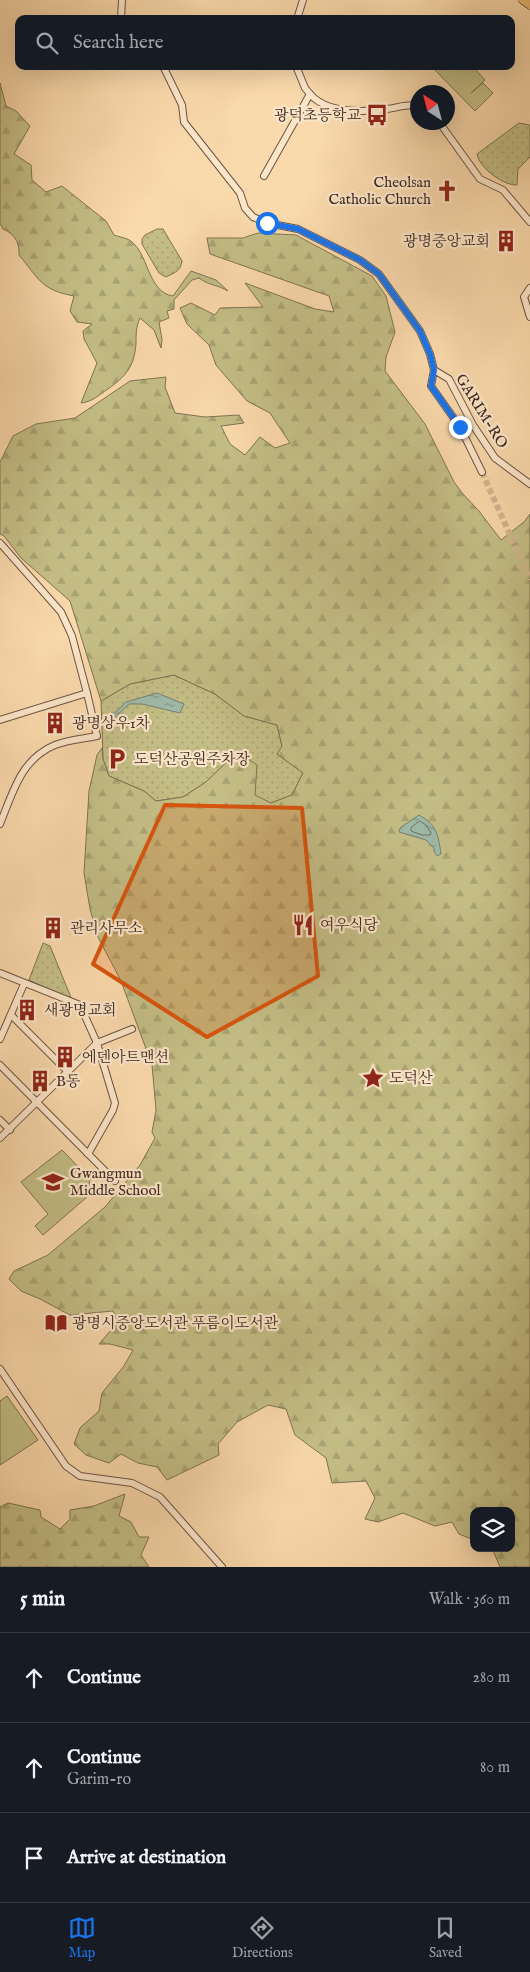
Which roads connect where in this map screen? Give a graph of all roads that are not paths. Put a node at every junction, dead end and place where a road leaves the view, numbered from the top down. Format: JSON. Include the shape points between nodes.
{"nodes":[{"id":1,"x":122,"y":0,"type":"edge"},
{"id":2,"x":303,"y":0,"type":"edge"},
{"id":3,"x":523,"y":0,"type":"edge"},
{"id":4,"x":530,"y":5,"type":"edge"},
{"id":5,"x":121,"y":15,"type":"edge"},
{"id":6,"x":298,"y":15,"type":"edge"},
{"id":7,"x":165,"y":70,"type":"edge"},
{"id":8,"x":298,"y":70,"type":"edge"},
{"id":9,"x":310,"y":94,"type":"junction"},
{"id":10,"x":410,"y":107,"type":"edge"},
{"id":11,"x":445,"y":130,"type":"edge"},
{"id":12,"x":264,"y":176,"type":"dead end"},
{"id":13,"x":530,"y":222,"type":"edge"},
{"id":14,"x":530,"y":288,"type":"edge"},
{"id":15,"x":529,"y":314,"type":"edge"},
{"id":16,"x":434,"y":370,"type":"junction"},
{"id":17,"x":482,"y":472,"type":"tunnel mouth"},
{"id":18,"x":530,"y":484,"type":"edge"},
{"id":19,"x":0,"y":543,"type":"edge"},
{"id":20,"x":87,"y":693,"type":"junction"},
{"id":21,"x":0,"y":720,"type":"edge"},
{"id":22,"x":0,"y":824,"type":"edge"},
{"id":23,"x":0,"y":973,"type":"edge"},
{"id":24,"x":24,"y":984,"type":"junction"},
{"id":25,"x":11,"y":1015,"type":"junction"},
{"id":26,"x":132,"y":1029,"type":"dead end"},
{"id":27,"x":0,"y":1039,"type":"edge"},
{"id":28,"x":97,"y":1043,"type":"junction"},
{"id":29,"x":0,"y":1065,"type":"edge"},
{"id":30,"x":68,"y":1072,"type":"junction"},
{"id":31,"x":36,"y":1104,"type":"junction"},
{"id":32,"x":0,"y":1120,"type":"edge"},
{"id":33,"x":10,"y":1130,"type":"junction"},
{"id":34,"x":0,"y":1138,"type":"edge"},
{"id":35,"x":88,"y":1154,"type":"junction"},
{"id":36,"x":115,"y":1181,"type":"dead end"},
{"id":37,"x":0,"y":1369,"type":"edge"},
{"id":38,"x":222,"y":1567,"type":"edge"}],
"edges":[{"from":1,"to":5,"type":"street"},
{"from":2,"to":6,"type":"street"},
{"from":3,"to":4,"type":"main road"},
{"from":7,"to":16,"type":"street","via":[[182,105],[184,122],[240,193],[245,208],[253,217],[298,229],[360,260],[379,274],[420,331]]},
{"from":8,"to":9,"type":"street"},
{"from":9,"to":10,"type":"street","via":[[314,100],[334,108],[353,111]]},
{"from":9,"to":12,"type":"street"},
{"from":11,"to":13,"type":"street","via":[[480,178],[503,190]]},
{"from":14,"to":15,"type":"street","via":[[524,297]]},
{"from":16,"to":17,"type":"street","name":"GARIM-RO","via":[[431,386],[460,427]]},
{"from":16,"to":18,"type":"street","name":"GARIM-RO","via":[[449,379],[495,458]]},
{"from":19,"to":20,"type":"street","via":[[61,612],[72,636]]},
{"from":20,"to":21,"type":"street"},
{"from":20,"to":22,"type":"street","via":[[97,736],[58,744],[42,751],[19,776]]},
{"from":23,"to":24,"type":"street"},
{"from":24,"to":25,"type":"street"},
{"from":24,"to":28,"type":"street","via":[[80,1005]]},
{"from":25,"to":27,"type":"street"},
{"from":25,"to":30,"type":"street"},
{"from":26,"to":28,"type":"street"},
{"from":28,"to":30,"type":"street"},
{"from":28,"to":35,"type":"street","via":[[115,1103]]},
{"from":29,"to":31,"type":"street"},
{"from":30,"to":31,"type":"street"},
{"from":31,"to":33,"type":"street"},
{"from":31,"to":35,"type":"street"},
{"from":32,"to":33,"type":"street"},
{"from":33,"to":34,"type":"street"},
{"from":35,"to":36,"type":"street"},
{"from":37,"to":38,"type":"street","via":[[66,1466],[80,1476],[132,1483],[160,1497]]}]}
